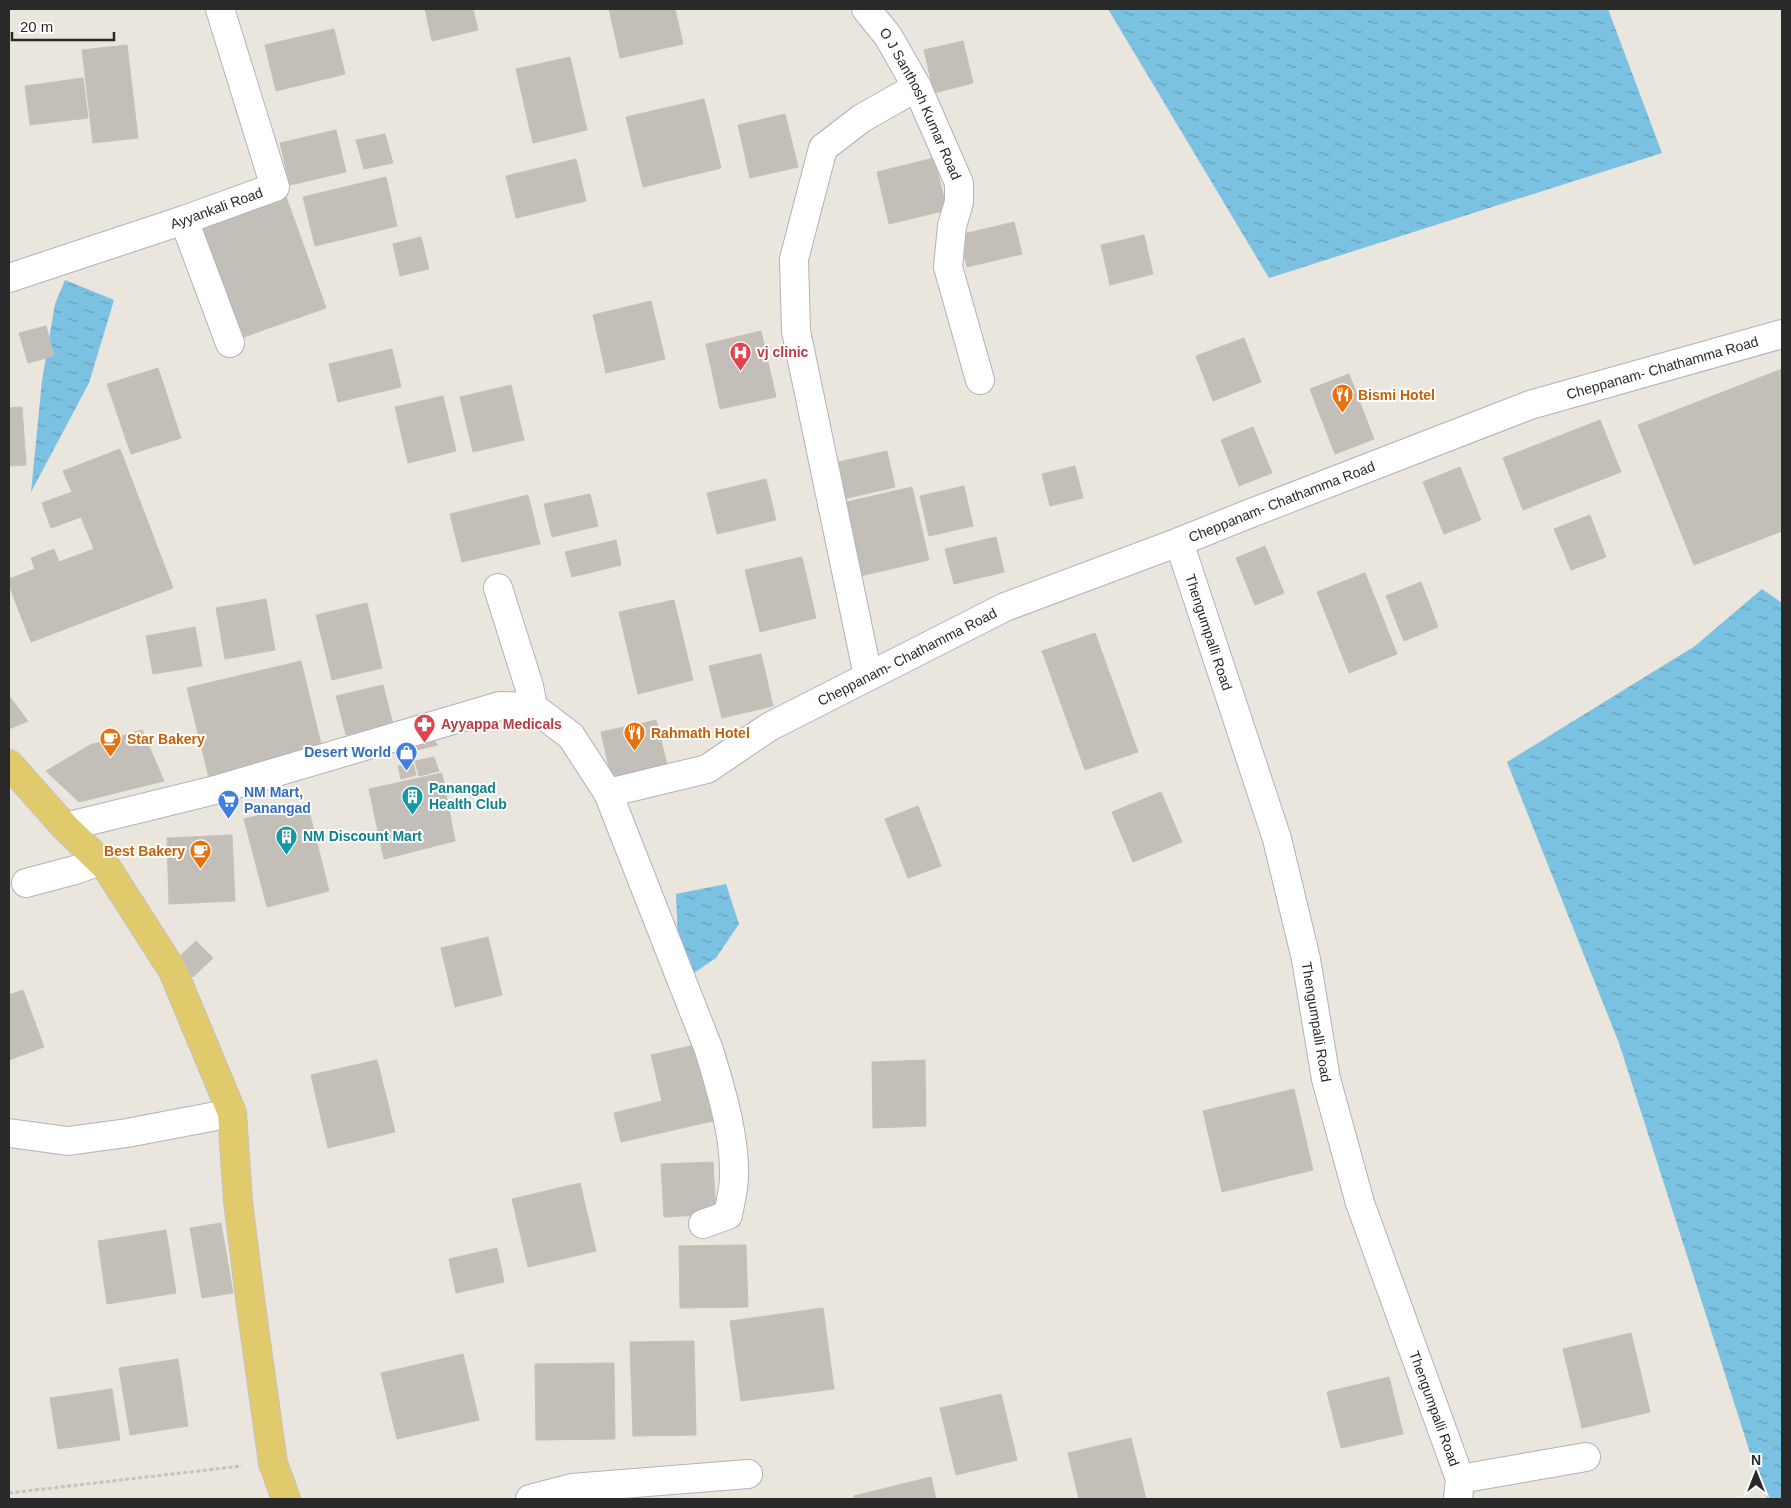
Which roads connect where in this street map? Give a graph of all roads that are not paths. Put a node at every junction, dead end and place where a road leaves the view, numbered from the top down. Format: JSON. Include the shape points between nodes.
{"nodes":[{"id":1,"x":220,"y":9,"type":"edge"},
{"id":2,"x":866,"y":9,"type":"edge"},
{"id":3,"x":917,"y":87,"type":"junction"},
{"id":4,"x":184,"y":220,"type":"junction"},
{"id":5,"x":9,"y":278,"type":"edge"},
{"id":6,"x":1782,"y":334,"type":"edge"},
{"id":7,"x":230,"y":343,"type":"dead end"},
{"id":8,"x":980,"y":380,"type":"dead end"},
{"id":9,"x":1180,"y":542,"type":"junction"},
{"id":10,"x":498,"y":588,"type":"dead end"},
{"id":11,"x":868,"y":676,"type":"junction"},
{"id":12,"x":533,"y":707,"type":"junction"},
{"id":13,"x":9,"y":764,"type":"edge"},
{"id":14,"x":608,"y":793,"type":"junction"},
{"id":15,"x":65,"y":827,"type":"junction"},
{"id":16,"x":100,"y":861,"type":"junction"},
{"id":17,"x":26,"y":883,"type":"dead end"},
{"id":18,"x":232,"y":1113,"type":"junction"},
{"id":19,"x":9,"y":1133,"type":"edge"},
{"id":20,"x":703,"y":1224,"type":"dead end"},
{"id":21,"x":1586,"y":1457,"type":"dead end"},
{"id":22,"x":748,"y":1474,"type":"dead end"},
{"id":23,"x":1459,"y":1489,"type":"edge"},
{"id":24,"x":286,"y":1499,"type":"edge"},
{"id":25,"x":530,"y":1499,"type":"edge"}],
"edges":[{"from":1,"to":4,"type":"street","name":"Ayyankali Road","via":[[275,186]]},
{"from":2,"to":3,"type":"street","name":"O J Santhosh Kumar Road","via":[[888,36]]},
{"from":3,"to":8,"type":"street","name":"O J Santhosh Kumar Road","via":[[959,182],[959,202],[952,226],[948,267]]},
{"from":3,"to":11,"type":"street","via":[[862,118],[823,148],[794,259],[796,331]]},
{"from":4,"to":5,"type":"street","name":"Ayyankali Road"},
{"from":4,"to":7,"type":"street"},
{"from":6,"to":9,"type":"street","name":"Cheppanam- Chathamma Road","via":[[1530,405]]},
{"from":9,"to":11,"type":"street","name":"Cheppanam- Chathamma Road","via":[[1005,607]]},
{"from":9,"to":23,"type":"street","name":"Thengumpalli Road","via":[[1277,839],[1306,959],[1326,1079],[1360,1203]]},
{"from":10,"to":12,"type":"street"},
{"from":11,"to":14,"type":"street","name":"Cheppanam- Chathamma Road","via":[[769,727],[707,769]]},
{"from":12,"to":14,"type":"street","via":[[571,736]]},
{"from":12,"to":15,"type":"street","via":[[500,706],[219,789]]},
{"from":13,"to":15,"type":"main road"},
{"from":14,"to":20,"type":"street","via":[[709,1050],[722,1093],[730,1131],[734,1177],[728,1215]]},
{"from":15,"to":16,"type":"main road"},
{"from":16,"to":17,"type":"street"},
{"from":16,"to":18,"type":"main road","via":[[174,971]]},
{"from":18,"to":19,"type":"street","via":[[68,1141]]},
{"from":18,"to":24,"type":"main road","via":[[238,1200],[273,1463]]},
{"from":21,"to":23,"type":"street"},
{"from":22,"to":25,"type":"street","via":[[572,1488]]}]}
